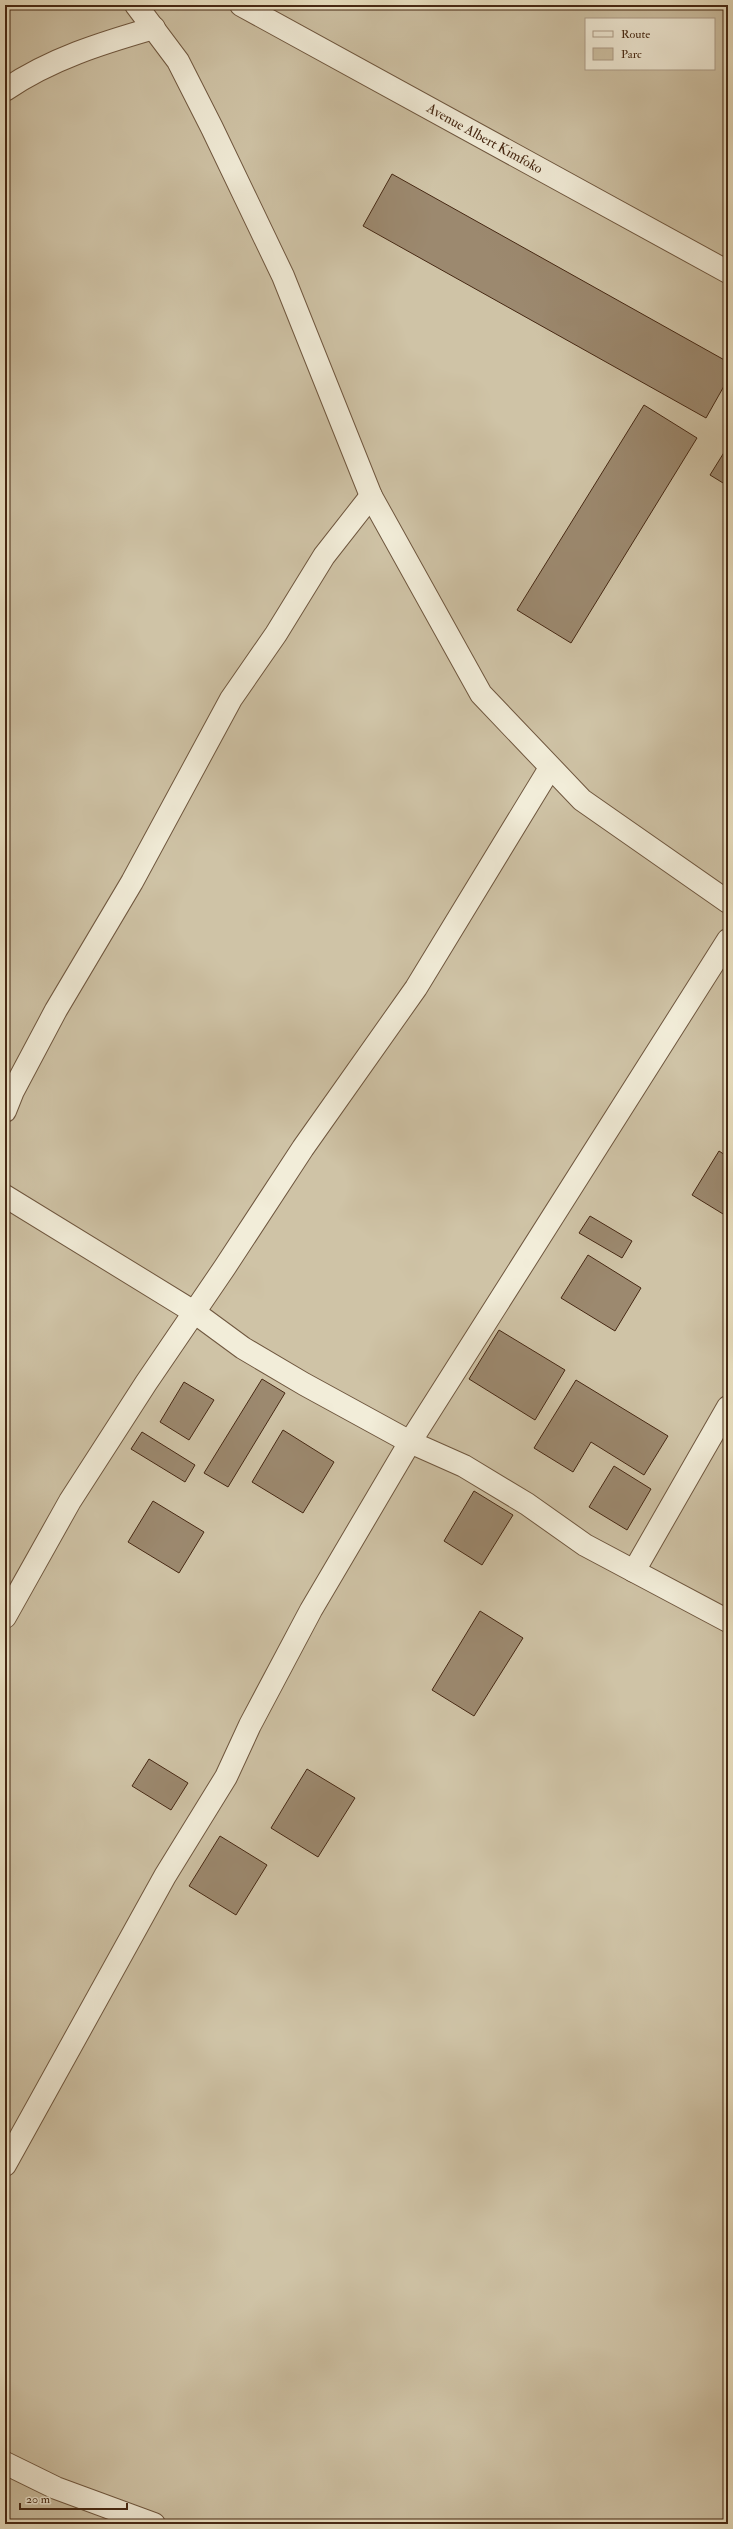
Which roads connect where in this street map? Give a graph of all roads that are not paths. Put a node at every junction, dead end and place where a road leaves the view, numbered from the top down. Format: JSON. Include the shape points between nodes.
{"nodes":[{"id":1,"x":136,"y":5,"type":"edge"},
{"id":2,"x":241,"y":5,"type":"edge"},
{"id":3,"x":154,"y":28,"type":"junction"},
{"id":4,"x":5,"y":90,"type":"edge"},
{"id":5,"x":728,"y":272,"type":"edge"},
{"id":6,"x":371,"y":496,"type":"junction"},
{"id":7,"x":550,"y":768,"type":"junction"},
{"id":8,"x":728,"y":902,"type":"edge"},
{"id":9,"x":728,"y":940,"type":"edge"},
{"id":10,"x":5,"y":1111,"type":"edge"},
{"id":11,"x":5,"y":1196,"type":"edge"},
{"id":12,"x":194,"y":1312,"type":"junction"},
{"id":13,"x":728,"y":1407,"type":"edge"},
{"id":14,"x":410,"y":1442,"type":"junction"},
{"id":15,"x":634,"y":1571,"type":"junction"},
{"id":16,"x":5,"y":1617,"type":"edge"},
{"id":17,"x":728,"y":1621,"type":"edge"},
{"id":18,"x":5,"y":2165,"type":"edge"},
{"id":19,"x":5,"y":2463,"type":"edge"},
{"id":20,"x":110,"y":2517,"type":"edge"},
{"id":21,"x":154,"y":2524,"type":"edge"}],
"edges":[{"from":1,"to":3,"type":"street"},
{"from":2,"to":5,"type":"street","name":"Avenue Albert Kimfoko"},
{"from":3,"to":4,"type":"street","via":[[108,41],[47,64]]},
{"from":3,"to":6,"type":"street","via":[[178,61],[283,276]]},
{"from":6,"to":7,"type":"street","via":[[481,694]]},
{"from":6,"to":10,"type":"street","via":[[324,556],[276,634],[231,699],[132,882],[52,1016]]},
{"from":7,"to":8,"type":"street","via":[[582,800]]},
{"from":7,"to":12,"type":"street","via":[[416,988],[303,1148]]},
{"from":9,"to":14,"type":"street"},
{"from":11,"to":12,"type":"street"},
{"from":12,"to":14,"type":"street","via":[[243,1348]]},
{"from":12,"to":16,"type":"street","via":[[70,1500]]},
{"from":13,"to":15,"type":"street"},
{"from":14,"to":15,"type":"street","via":[[464,1466],[527,1504],[585,1545]]},
{"from":14,"to":18,"type":"street","via":[[311,1610],[250,1725],[226,1777],[165,1876]]},
{"from":15,"to":17,"type":"street"},
{"from":19,"to":20,"type":"street"},
{"from":20,"to":21,"type":"street"}]}
